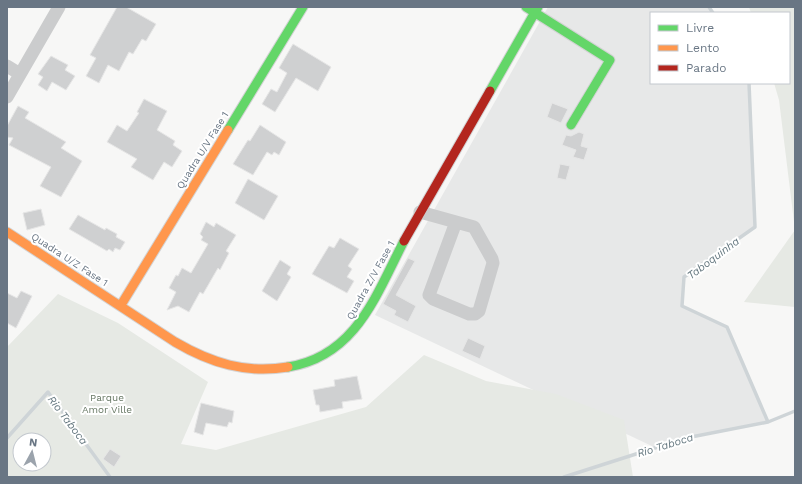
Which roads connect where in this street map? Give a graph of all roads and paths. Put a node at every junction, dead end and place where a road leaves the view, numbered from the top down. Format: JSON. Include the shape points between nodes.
{"nodes":[{"id":1,"x":59,"y":7,"type":"edge"},
{"id":2,"x":303,"y":7,"type":"edge"},
{"id":3,"x":526,"y":7,"type":"edge"},
{"id":4,"x":536,"y":10,"type":"edge"},
{"id":5,"x":7,"y":66,"type":"edge"},
{"id":6,"x":20,"y":74,"type":"junction"},
{"id":7,"x":7,"y":97,"type":"edge"},
{"id":8,"x":571,"y":125,"type":"dead end"},
{"id":9,"x":420,"y":212,"type":"junction"},
{"id":10,"x":456,"y":222,"type":"junction"},
{"id":11,"x":7,"y":232,"type":"edge"},
{"id":12,"x":121,"y":305,"type":"junction"}],
"edges":[{"from":1,"to":6,"type":"street"},
{"from":2,"to":12,"type":"street","name":"Quadra U/V Fase 1"},
{"from":3,"to":4,"type":"street"},
{"from":4,"to":8,"type":"street","via":[[610,60]]},
{"from":4,"to":9,"type":"street","name":"Quadra Z/V Fase 1"},
{"from":5,"to":6,"type":"street"},
{"from":6,"to":7,"type":"street"},
{"from":9,"to":10,"type":"street"},
{"from":9,"to":12,"type":"street","name":"Quadra Z/V Fase 1","via":[[356,329],[340,345],[309,361],[251,370],[210,360],[164,334]]},
{"from":10,"to":10,"type":"street","via":[[429,295],[469,314],[475,314],[479,311],[493,263],[474,227]]},
{"from":11,"to":12,"type":"street","name":"Quadra U/Z Fase 1"}]}
